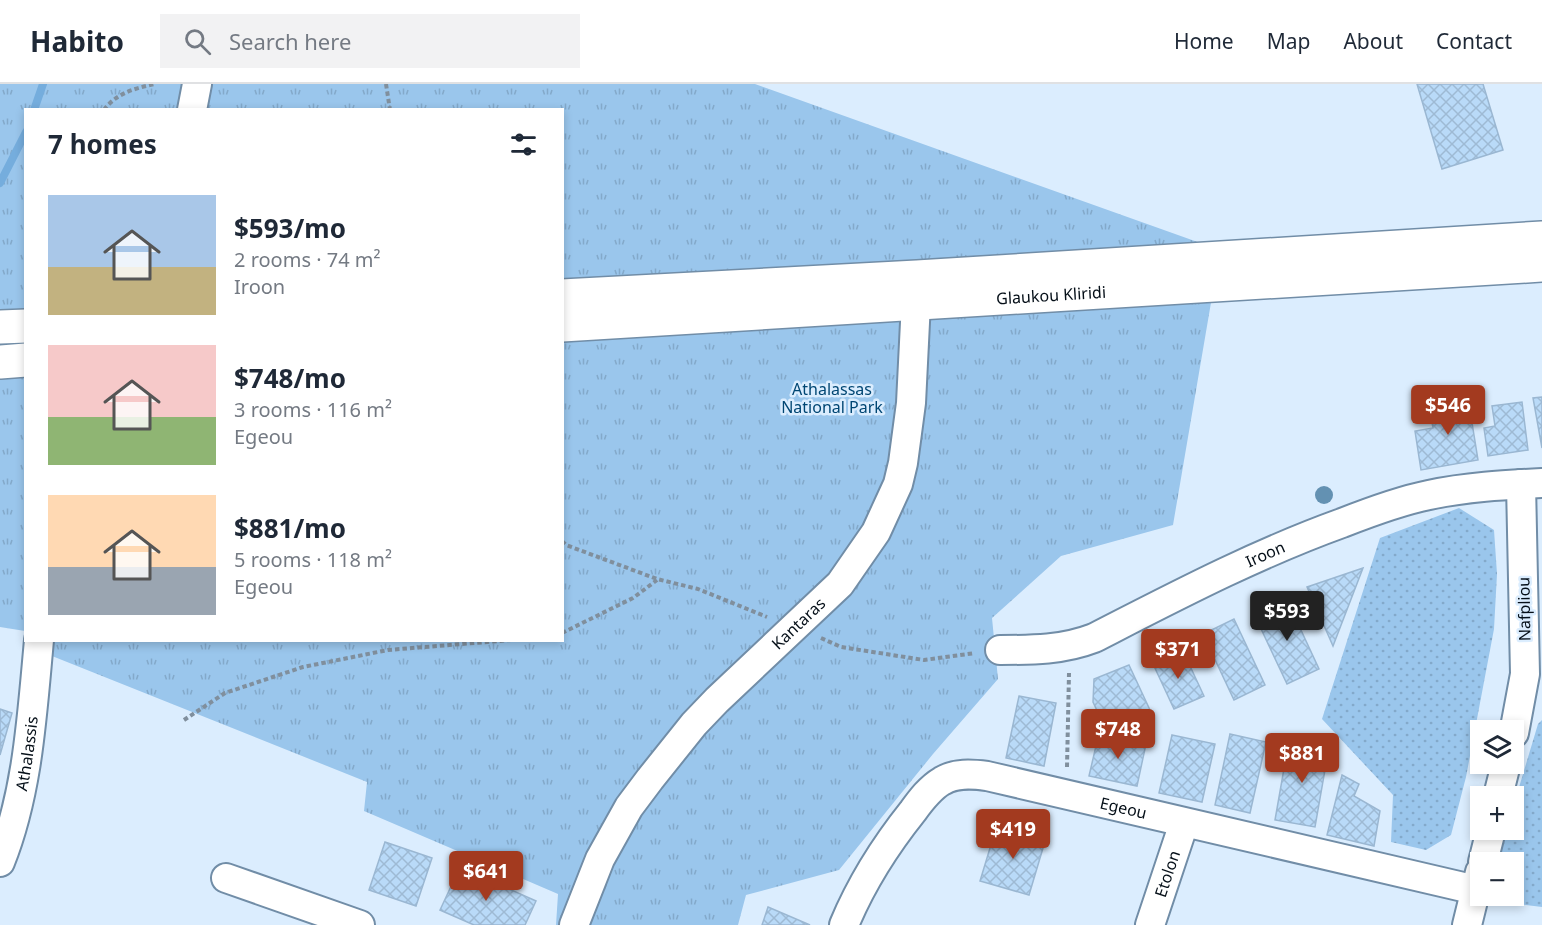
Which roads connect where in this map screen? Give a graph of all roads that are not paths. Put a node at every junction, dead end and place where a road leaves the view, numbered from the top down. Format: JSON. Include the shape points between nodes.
{"nodes":[{"id":1,"x":197,"y":84,"type":"edge"},
{"id":2,"x":192,"y":108,"type":"edge"},
{"id":3,"x":1542,"y":238,"type":"edge"},
{"id":4,"x":1542,"y":265,"type":"edge"},
{"id":5,"x":917,"y":290,"type":"junction"},
{"id":6,"x":564,"y":296,"type":"edge"},
{"id":7,"x":564,"y":325,"type":"edge"},
{"id":8,"x":24,"y":326,"type":"edge"},
{"id":9,"x":0,"y":327,"type":"edge"},
{"id":10,"x":24,"y":360,"type":"edge"},
{"id":11,"x":0,"y":362,"type":"edge"},
{"id":12,"x":1531,"y":483,"type":"edge"},
{"id":13,"x":39,"y":642,"type":"edge"},
{"id":14,"x":1000,"y":650,"type":"road end"},
{"id":15,"x":1534,"y":675,"type":"edge"},
{"id":16,"x":1519,"y":720,"type":"edge"},
{"id":17,"x":1184,"y":823,"type":"junction"},
{"id":18,"x":0,"y":862,"type":"edge"},
{"id":19,"x":226,"y":878,"type":"dead end"},
{"id":20,"x":1470,"y":879,"type":"edge"},
{"id":21,"x":1472,"y":906,"type":"edge"},
{"id":22,"x":360,"y":925,"type":"edge"},
{"id":23,"x":574,"y":925,"type":"edge"},
{"id":24,"x":844,"y":925,"type":"edge"},
{"id":25,"x":1150,"y":925,"type":"edge"},
{"id":26,"x":1467,"y":925,"type":"edge"}],
"edges":[{"from":1,"to":2,"type":"street"},
{"from":3,"to":5,"type":"main road","name":"Glaukou Kliridi"},
{"from":4,"to":5,"type":"main road","name":"Glaukou Kliridi"},
{"from":5,"to":6,"type":"main road","name":"Glaukou Kliridi"},
{"from":5,"to":7,"type":"main road","name":"Glaukou Kliridi"},
{"from":5,"to":23,"type":"street","name":"Kantaras","via":[[911,403],[903,463],[876,532],[840,584],[694,724],[629,807],[600,859]]},
{"from":8,"to":9,"type":"main road"},
{"from":10,"to":11,"type":"main road"},
{"from":12,"to":14,"type":"street","name":"Iroon","via":[[1428,495],[1360,516],[1289,542],[1094,638],[1053,649]]},
{"from":12,"to":15,"type":"street","name":"Nafpliou"},
{"from":13,"to":18,"type":"street","name":"Athalassis","via":[[18,808]]},
{"from":15,"to":16,"type":"street","name":"Nafpliou"},
{"from":17,"to":20,"type":"street","name":"Egeou"},
{"from":17,"to":24,"type":"street","name":"Egeou","via":[[975,774],[953,777],[932,788],[887,845]]},
{"from":17,"to":25,"type":"street","name":"Etolon"},
{"from":19,"to":22,"type":"street"},
{"from":21,"to":26,"type":"street"}]}
